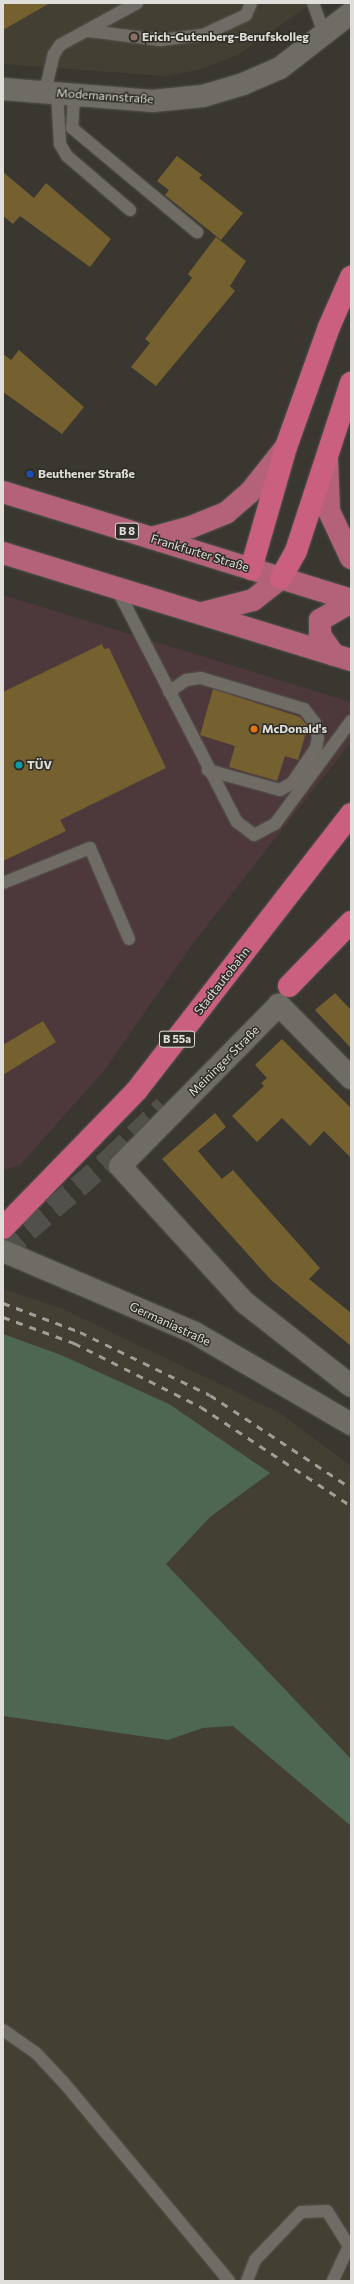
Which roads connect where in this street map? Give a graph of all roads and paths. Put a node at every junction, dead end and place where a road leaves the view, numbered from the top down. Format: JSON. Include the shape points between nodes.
{"nodes":[{"id":1,"x":137,"y":3,"type":"edge"},
{"id":2,"x":251,"y":3,"type":"edge"},
{"id":3,"x":313,"y":3,"type":"edge"},
{"id":4,"x":351,"y":13,"type":"edge"},
{"id":5,"x":89,"y":31,"type":"junction"},
{"id":6,"x":324,"y":34,"type":"junction"},
{"id":7,"x":3,"y":89,"type":"edge"},
{"id":8,"x":59,"y":93,"type":"junction"},
{"id":9,"x":130,"y":210,"type":"dead end"},
{"id":10,"x":197,"y":232,"type":"dead end"},
{"id":11,"x":351,"y":277,"type":"edge"},
{"id":12,"x":351,"y":383,"type":"edge"},
{"id":13,"x":286,"y":447,"type":"junction"},
{"id":14,"x":327,"y":458,"type":"junction"},
{"id":15,"x":3,"y":492,"type":"edge"},
{"id":16,"x":151,"y":538,"type":"junction"},
{"id":17,"x":3,"y":552,"type":"edge"},
{"id":18,"x":351,"y":558,"type":"edge"},
{"id":19,"x":251,"y":569,"type":"junction"},
{"id":20,"x":281,"y":578,"type":"junction"},
{"id":21,"x":116,"y":587,"type":"junction"},
{"id":22,"x":253,"y":600,"type":"junction"},
{"id":23,"x":351,"y":601,"type":"edge"},
{"id":24,"x":203,"y":613,"type":"junction"},
{"id":25,"x":285,"y":640,"type":"junction"},
{"id":26,"x":342,"y":657,"type":"edge"},
{"id":27,"x":169,"y":692,"type":"junction"},
{"id":28,"x":351,"y":722,"type":"edge"},
{"id":29,"x":208,"y":770,"type":"junction"},
{"id":30,"x":351,"y":814,"type":"edge"},
{"id":31,"x":3,"y":883,"type":"edge"},
{"id":32,"x":351,"y":922,"type":"edge"},
{"id":33,"x":129,"y":939,"type":"dead end"},
{"id":34,"x":289,"y":986,"type":"dead end"},
{"id":35,"x":351,"y":1078,"type":"edge"},
{"id":36,"x":4,"y":1228,"type":"edge"},
{"id":37,"x":3,"y":1251,"type":"edge"},
{"id":38,"x":351,"y":1386,"type":"edge"},
{"id":39,"x":351,"y":1424,"type":"edge"},
{"id":40,"x":3,"y":2030,"type":"edge"},
{"id":41,"x":229,"y":2281,"type":"edge"},
{"id":42,"x":247,"y":2281,"type":"edge"},
{"id":43,"x":333,"y":2281,"type":"edge"}],
"edges":[{"from":1,"to":5,"type":"lane"},
{"from":2,"to":5,"type":"lane","via":[[246,15],[203,35],[160,40]]},
{"from":3,"to":6,"type":"lane"},
{"from":4,"to":6,"type":"street","name":"Modemannstraße"},
{"from":5,"to":8,"type":"lane","via":[[60,45],[54,54]]},
{"from":6,"to":8,"type":"street","name":"Modemannstraße","via":[[280,68],[243,84],[203,96],[153,100]]},
{"from":7,"to":8,"type":"street","name":"Modemannstraße"},
{"from":8,"to":9,"type":"lane","via":[[60,144],[67,156]]},
{"from":8,"to":10,"type":"lane","via":[[72,128]]},
{"from":11,"to":13,"type":"highway","via":[[329,328]]},
{"from":12,"to":14,"type":"highway"},
{"from":13,"to":16,"type":"main road","via":[[252,491],[226,513],[191,527]]},
{"from":13,"to":19,"type":"highway"},
{"from":14,"to":18,"type":"main road","via":[[329,511]]},
{"from":14,"to":20,"type":"highway","via":[[292,561]]},
{"from":15,"to":16,"type":"main road","name":"Frankfurter Straße","number":"B 8"},
{"from":16,"to":19,"type":"main road","name":"Frankfurter Straße","number":"B 8"},
{"from":17,"to":21,"type":"main road"},
{"from":19,"to":20,"type":"main road","name":"Frankfurter Straße","number":"B 8"},
{"from":19,"to":22,"type":"main road"},
{"from":20,"to":22,"type":"main road"},
{"from":20,"to":23,"type":"main road","name":"Frankfurter Straße","number":"B 8"},
{"from":21,"to":24,"type":"main road"},
{"from":21,"to":27,"type":"lane"},
{"from":22,"to":24,"type":"main road"},
{"from":22,"to":25,"type":"main road"},
{"from":23,"to":26,"type":"main road","via":[[320,620],[320,635]]},
{"from":24,"to":25,"type":"main road"},
{"from":25,"to":26,"type":"main road"},
{"from":27,"to":29,"type":"lane"},
{"from":27,"to":29,"type":"lane","via":[[186,680],[201,678],[304,709],[316,723],[316,748],[292,783],[280,790]]},
{"from":28,"to":29,"type":"lane","via":[[276,824],[254,835],[237,822]]},
{"from":30,"to":36,"type":"highway","name":"Stadtautobahn","number":"B 55a","via":[[137,1090]]},
{"from":31,"to":33,"type":"lane","via":[[90,848]]},
{"from":32,"to":34,"type":"highway"},
{"from":35,"to":38,"type":"street","name":"Meininger Straße","via":[[279,1005],[120,1166],[244,1302]]},
{"from":37,"to":39,"type":"street","name":"Germaniastraße","via":[[195,1333]]},
{"from":40,"to":41,"type":"lane","via":[[36,2053],[65,2084]]},
{"from":42,"to":43,"type":"lane","via":[[254,2260],[301,2212],[327,2211],[349,2246]]}]}
